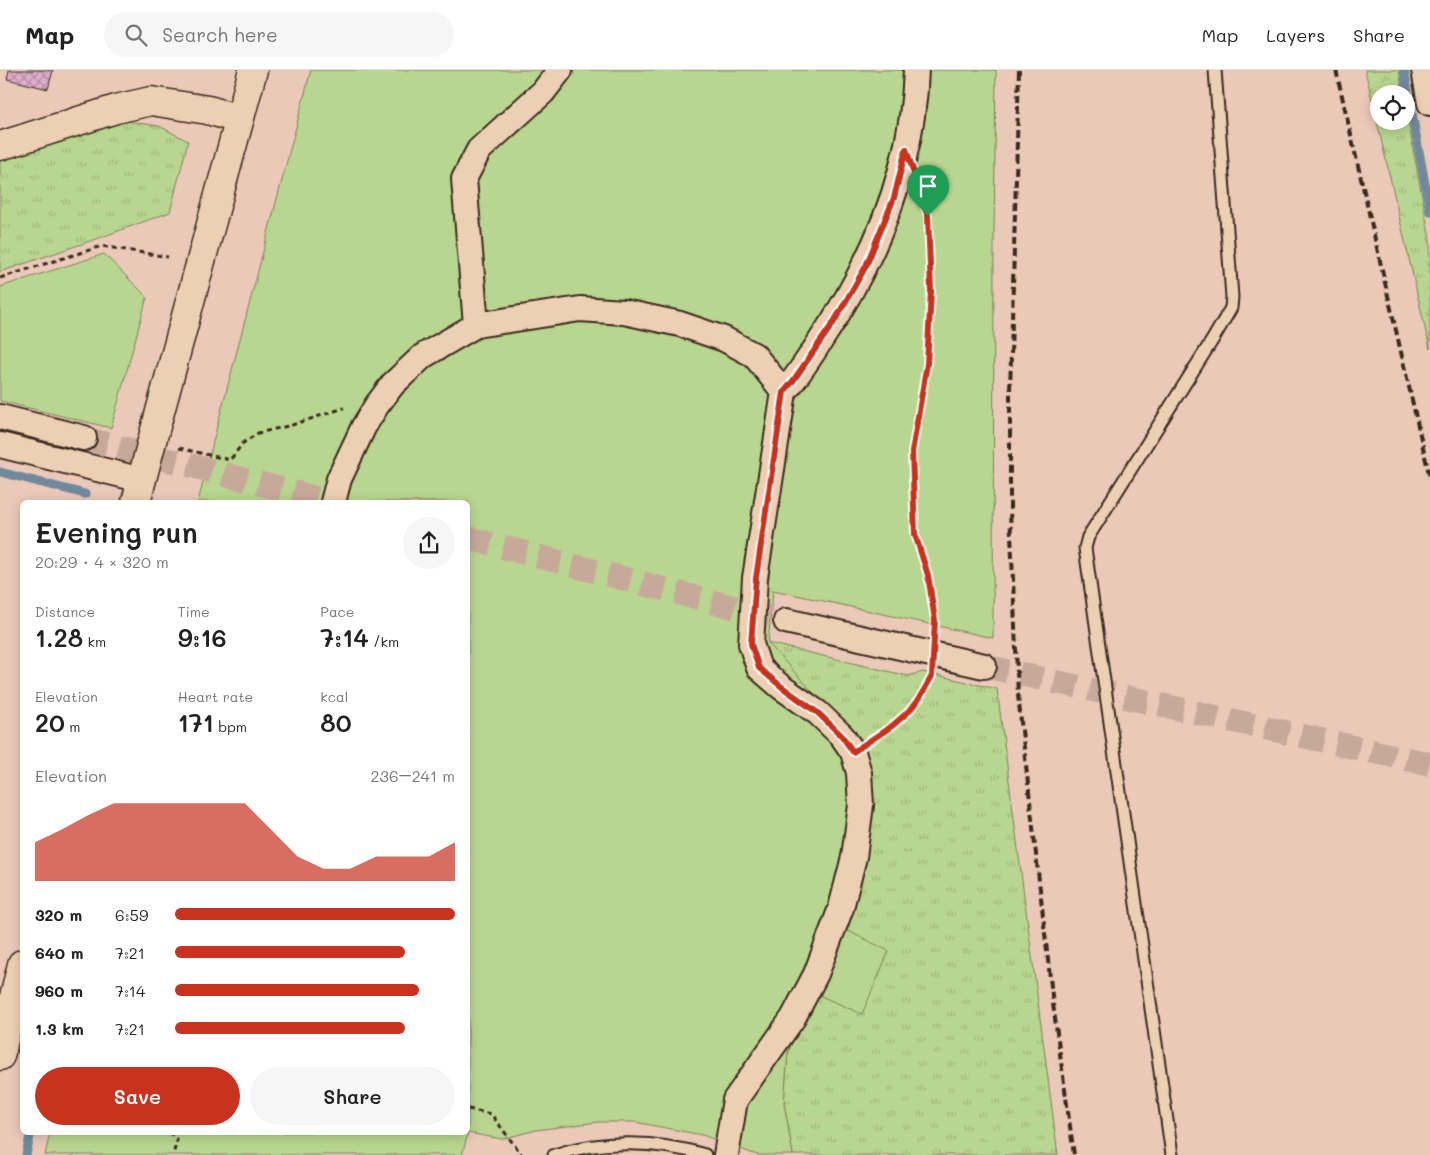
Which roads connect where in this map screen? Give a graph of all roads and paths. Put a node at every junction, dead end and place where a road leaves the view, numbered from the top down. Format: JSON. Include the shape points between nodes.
{"nodes":[{"id":1,"x":253,"y":70,"type":"edge"},
{"id":2,"x":560,"y":70,"type":"edge"},
{"id":3,"x":916,"y":70,"type":"edge"},
{"id":4,"x":1215,"y":70,"type":"edge"},
{"id":5,"x":1424,"y":70,"type":"edge"},
{"id":6,"x":1430,"y":103,"type":"edge"},
{"id":7,"x":239,"y":119,"type":"junction"},
{"id":8,"x":0,"y":146,"type":"edge"},
{"id":9,"x":906,"y":149,"type":"junction"},
{"id":10,"x":168,"y":257,"type":"dead end"},
{"id":11,"x":0,"y":278,"type":"edge"},
{"id":12,"x":476,"y":326,"type":"junction"},
{"id":13,"x":784,"y":392,"type":"junction"},
{"id":14,"x":377,"y":405,"type":"junction"},
{"id":15,"x":0,"y":417,"type":"edge"},
{"id":16,"x":84,"y":438,"type":"tunnel mouth"},
{"id":17,"x":0,"y":445,"type":"edge"},
{"id":18,"x":177,"y":448,"type":"dead end"},
{"id":19,"x":139,"y":491,"type":"edge"},
{"id":20,"x":333,"y":500,"type":"edge"},
{"id":21,"x":786,"y":621,"type":"tunnel mouth"},
{"id":22,"x":984,"y":666,"type":"tunnel mouth"},
{"id":23,"x":853,"y":752,"type":"junction"},
{"id":24,"x":20,"y":970,"type":"edge"},
{"id":25,"x":5,"y":1011,"type":"edge"},
{"id":26,"x":0,"y":1056,"type":"edge"},
{"id":27,"x":470,"y":1109,"type":"edge"},
{"id":28,"x":172,"y":1135,"type":"edge"},
{"id":29,"x":173,"y":1155,"type":"edge"},
{"id":30,"x":522,"y":1155,"type":"edge"},
{"id":31,"x":554,"y":1155,"type":"edge"},
{"id":32,"x":705,"y":1155,"type":"edge"},
{"id":33,"x":726,"y":1155,"type":"edge"},
{"id":34,"x":1172,"y":1155,"type":"edge"}],
"edges":[{"from":1,"to":7,"type":"street"},
{"from":2,"to":12,"type":"street","via":[[543,92],[479,150],[464,179]]},
{"from":3,"to":9,"type":"street","via":[[915,102]]},
{"from":4,"to":34,"type":"lane","via":[[1231,308],[1088,537],[1085,548]]},
{"from":5,"to":6,"type":"street"},
{"from":7,"to":8,"type":"street","via":[[208,110],[150,101]]},
{"from":7,"to":19,"type":"street"},
{"from":9,"to":13,"type":"street","via":[[894,198],[866,266],[834,322]]},
{"from":9,"to":23,"type":"path","bridge":true,"via":[[928,216],[931,291],[927,364],[912,452],[915,534],[928,575],[935,620],[932,676],[907,713]]},
{"from":10,"to":11,"type":"path","via":[[102,246]]},
{"from":12,"to":13,"type":"street","via":[[580,309],[624,312],[671,322],[724,338],[754,355]]},
{"from":12,"to":14,"type":"street","via":[[423,356],[393,384]]},
{"from":13,"to":23,"type":"street","via":[[756,578],[751,644],[759,668],[818,713]]},
{"from":14,"to":18,"type":"path","via":[[347,407],[258,433],[243,443],[230,460]]},
{"from":14,"to":20,"type":"street","via":[[338,479]]},
{"from":15,"to":16,"type":"street"},
{"from":17,"to":19,"type":"street"},
{"from":21,"to":22,"type":"street"},
{"from":23,"to":33,"type":"street","via":[[859,772],[861,805],[854,857],[842,908],[816,974],[793,1018],[735,1100]]},
{"from":24,"to":25,"type":"street"},
{"from":25,"to":26,"type":"street"},
{"from":27,"to":30,"type":"path","via":[[491,1114]]},
{"from":28,"to":29,"type":"path","via":[[176,1140]]},
{"from":31,"to":32,"type":"lane","via":[[604,1145],[636,1144]]}]}
